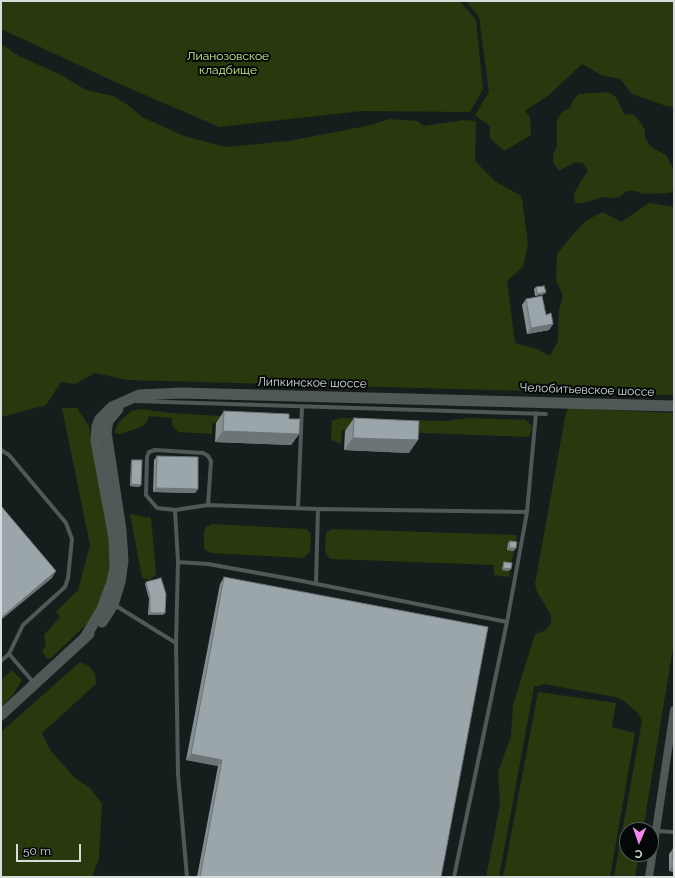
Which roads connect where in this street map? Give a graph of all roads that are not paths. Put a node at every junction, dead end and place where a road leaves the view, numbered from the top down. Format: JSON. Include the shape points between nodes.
{"nodes":[{"id":1,"x":499,"y":400,"type":"joint"},
{"id":2,"x":125,"y":401,"type":"junction"},
{"id":3,"x":674,"y":406,"type":"edge"},
{"id":4,"x":302,"y":407,"type":"junction"},
{"id":5,"x":105,"y":413,"type":"junction"},
{"id":6,"x":536,"y":413,"type":"junction"},
{"id":7,"x":546,"y":414,"type":"dead end"},
{"id":8,"x":107,"y":445,"type":"junction"},
{"id":9,"x":1,"y":450,"type":"edge"},
{"id":10,"x":208,"y":505,"type":"junction"},
{"id":11,"x":298,"y":508,"type":"junction"},
{"id":12,"x":318,"y":509,"type":"junction"},
{"id":13,"x":175,"y":510,"type":"junction"},
{"id":14,"x":527,"y":512,"type":"junction"},
{"id":15,"x":178,"y":562,"type":"junction"},
{"id":16,"x":316,"y":583,"type":"junction"},
{"id":17,"x":109,"y":603,"type":"junction"},
{"id":18,"x":507,"y":622,"type":"junction"},
{"id":19,"x":176,"y":643,"type":"junction"},
{"id":20,"x":9,"y":654,"type":"junction"},
{"id":21,"x":1,"y":661,"type":"edge"},
{"id":22,"x":34,"y":683,"type":"junction"},
{"id":23,"x":674,"y":710,"type":"edge"},
{"id":24,"x":1,"y":715,"type":"edge"},
{"id":25,"x":657,"y":822,"type":"edge"},
{"id":26,"x":659,"y":831,"type":"edge"},
{"id":27,"x":674,"y":832,"type":"edge"},
{"id":28,"x":651,"y":862,"type":"edge"},
{"id":29,"x":187,"y":877,"type":"edge"},
{"id":30,"x":454,"y":877,"type":"edge"},
{"id":31,"x":649,"y":877,"type":"edge"}],
"edges":[{"from":1,"to":2,"type":"street","name":"Липкинское шоссе","via":[[181,393],[139,395]]},
{"from":1,"to":3,"type":"street","name":"Челобитьевское шоссе"},
{"from":2,"to":4,"type":"lane"},
{"from":2,"to":5,"type":"street","name":"Липкинское шоссе"},
{"from":2,"to":8,"type":"street","name":"Липкинское шоссе","via":[[108,421]]},
{"from":4,"to":6,"type":"lane"},
{"from":4,"to":11,"type":"lane"},
{"from":5,"to":8,"type":"street","via":[[103,432]]},
{"from":5,"to":17,"type":"street","name":"Липкинское шоссе","via":[[100,418],[96,434],[115,551]]},
{"from":6,"to":7,"type":"lane"},
{"from":6,"to":14,"type":"lane"},
{"from":8,"to":17,"type":"street","name":"Липкинское шоссе","via":[[123,550],[120,582]]},
{"from":9,"to":20,"type":"lane","via":[[9,455],[66,523],[72,539],[65,588],[23,624]]},
{"from":10,"to":11,"type":"lane"},
{"from":10,"to":13,"type":"lane"},
{"from":10,"to":13,"type":"lane","via":[[211,461],[208,456],[203,453],[155,450],[149,452],[146,457],[146,495],[157,508]]},
{"from":11,"to":12,"type":"lane"},
{"from":12,"to":14,"type":"lane"},
{"from":12,"to":16,"type":"lane"},
{"from":13,"to":15,"type":"lane"},
{"from":14,"to":18,"type":"lane"},
{"from":15,"to":16,"type":"lane","via":[[208,564]]},
{"from":15,"to":19,"type":"lane"},
{"from":16,"to":18,"type":"lane"},
{"from":17,"to":19,"type":"lane"},
{"from":17,"to":22,"type":"street","name":"Липкинское шоссе","via":[[84,639]]},
{"from":18,"to":30,"type":"lane"},
{"from":19,"to":29,"type":"lane","via":[[178,774]]},
{"from":20,"to":21,"type":"lane"},
{"from":20,"to":22,"type":"lane"},
{"from":22,"to":24,"type":"street","name":"Липкинское шоссе"},
{"from":23,"to":25,"type":"street"},
{"from":26,"to":27,"type":"lane"},
{"from":28,"to":31,"type":"street"}]}
